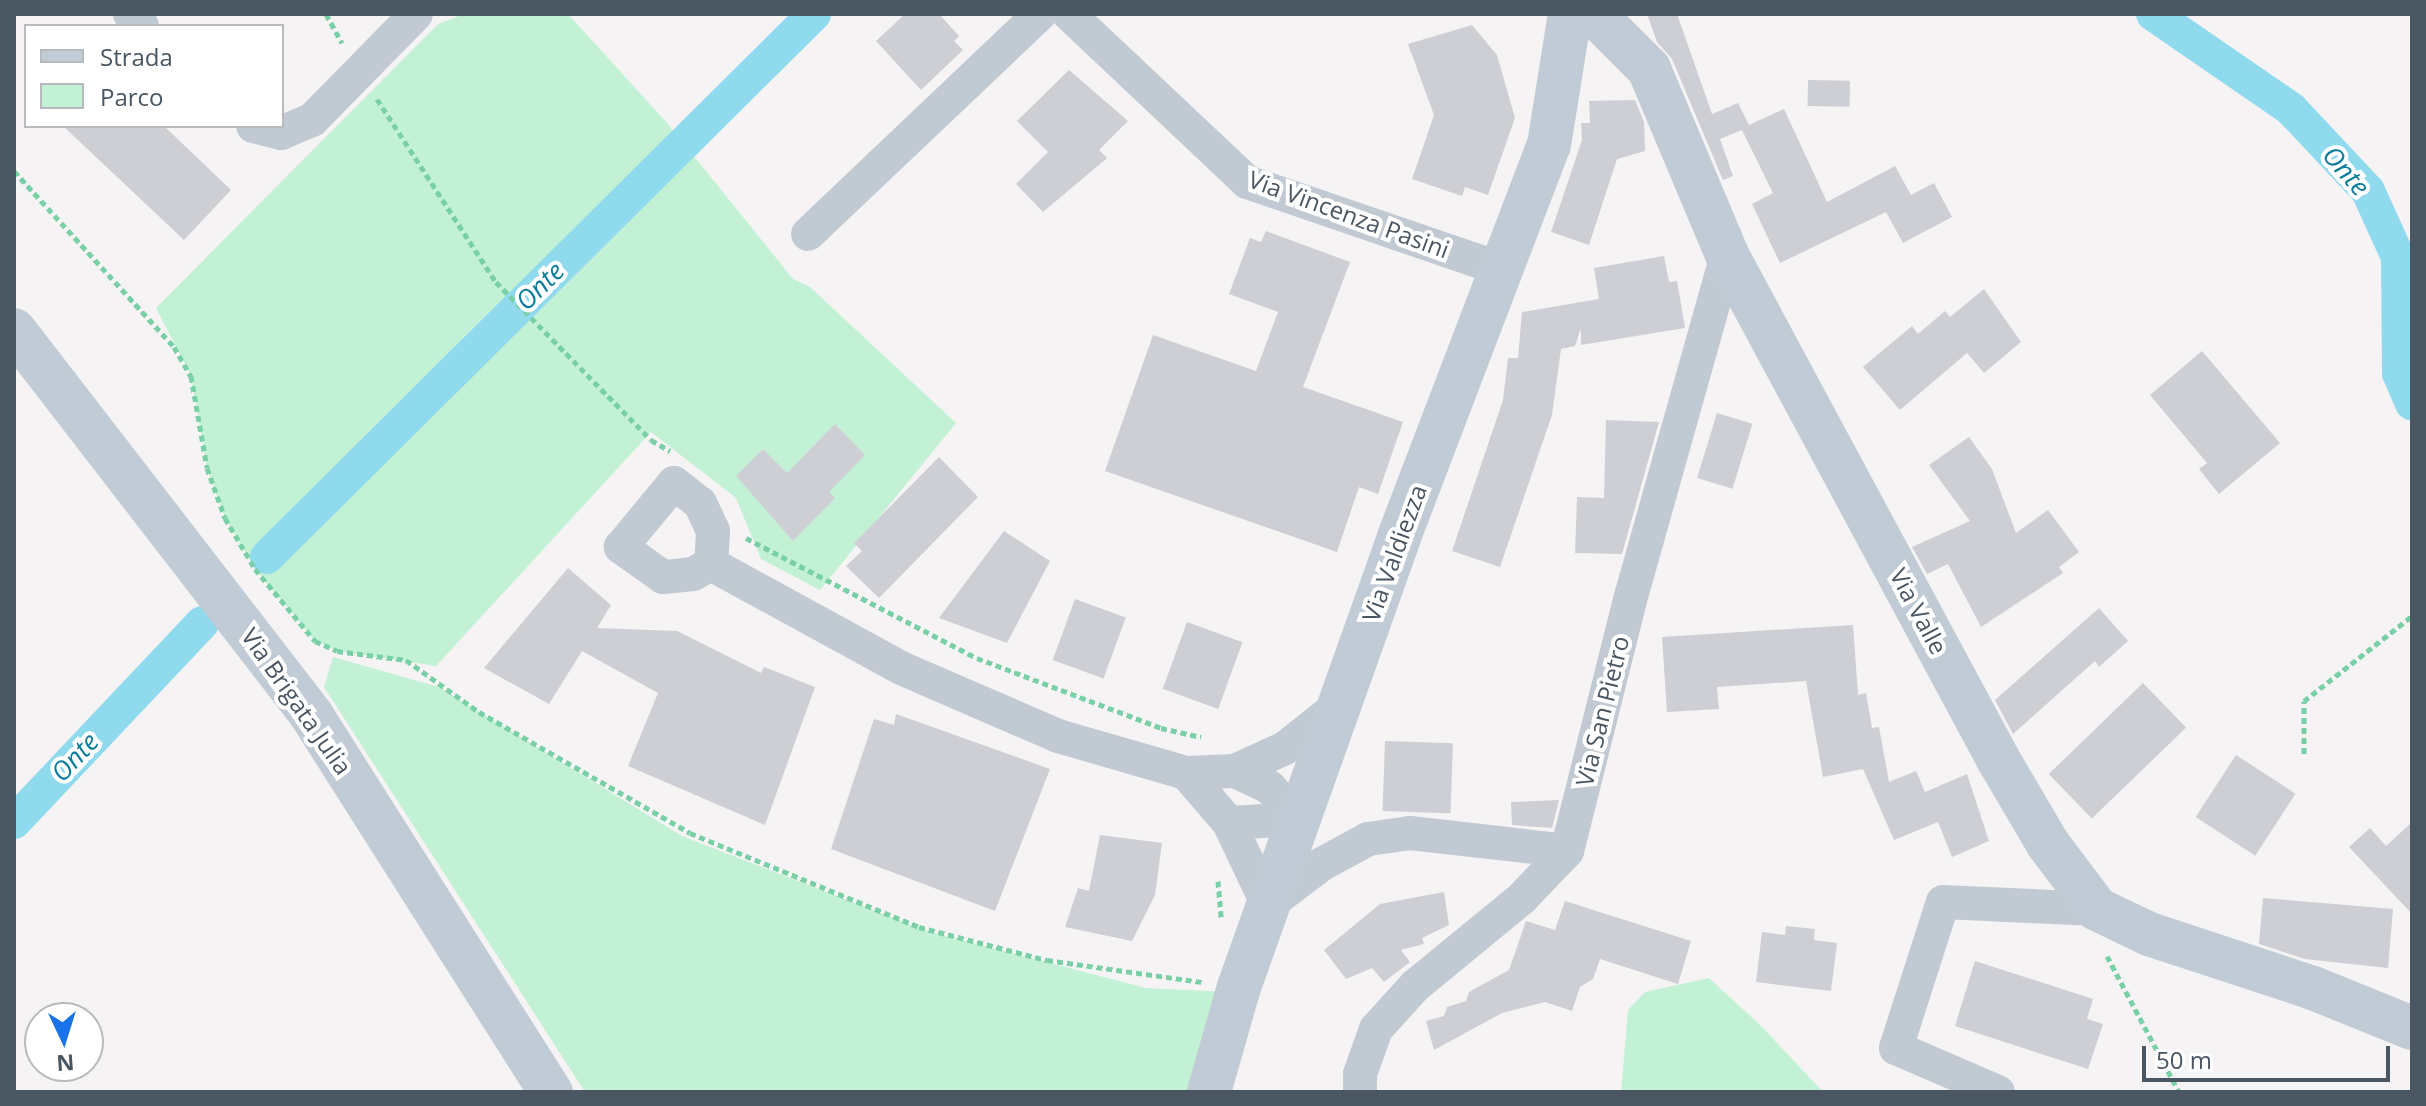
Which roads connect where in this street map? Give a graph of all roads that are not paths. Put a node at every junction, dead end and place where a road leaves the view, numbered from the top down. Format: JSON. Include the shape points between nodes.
{"nodes":[{"id":1,"x":416,"y":14,"type":"edge"},
{"id":2,"x":1040,"y":14,"type":"edge"},
{"id":3,"x":1069,"y":14,"type":"edge"},
{"id":4,"x":1570,"y":14,"type":"edge"},
{"id":5,"x":1594,"y":14,"type":"edge"},
{"id":6,"x":261,"y":128,"type":"edge"},
{"id":7,"x":808,"y":234,"type":"dead end"},
{"id":8,"x":1727,"y":255,"type":"junction"},
{"id":9,"x":1498,"y":268,"type":"junction"},
{"id":10,"x":14,"y":330,"type":"edge"},
{"id":11,"x":711,"y":564,"type":"dead end"},
{"id":12,"x":1338,"y":706,"type":"junction"},
{"id":13,"x":1235,"y":771,"type":"junction"},
{"id":14,"x":1186,"y":773,"type":"junction"},
{"id":15,"x":1299,"y":819,"type":"junction"},
{"id":16,"x":1229,"y":823,"type":"junction"},
{"id":17,"x":1567,"y":851,"type":"junction"},
{"id":18,"x":1268,"y":905,"type":"junction"},
{"id":19,"x":2097,"y":909,"type":"junction"},
{"id":20,"x":2412,"y":1028,"type":"edge"},
{"id":21,"x":551,"y":1092,"type":"edge"},
{"id":22,"x":1209,"y":1092,"type":"edge"},
{"id":23,"x":1360,"y":1092,"type":"edge"},
{"id":24,"x":1998,"y":1092,"type":"edge"}],
"edges":[{"from":1,"to":6,"type":"street","via":[[312,120],[281,133]]},
{"from":2,"to":7,"type":"street"},
{"from":3,"to":9,"type":"street","name":"Via Vincenza Pasini","via":[[1247,182]]},
{"from":4,"to":9,"type":"street","name":"Via Valdiezza","via":[[1549,145]]},
{"from":5,"to":8,"type":"street","name":"Via Valle","via":[[1649,69]]},
{"from":8,"to":17,"type":"street","name":"Via San Pietro","via":[[1632,593]]},
{"from":8,"to":19,"type":"street","name":"Via Valle","via":[[1998,759],[2048,844]]},
{"from":9,"to":12,"type":"street","name":"Via Valdiezza"},
{"from":10,"to":21,"type":"street","name":"Via Brigata Julia","via":[[312,716]]},
{"from":11,"to":14,"type":"street","via":[[901,668],[1058,736]]},
{"from":12,"to":13,"type":"street","via":[[1285,748]]},
{"from":12,"to":15,"type":"street","name":"Via Valdiezza"},
{"from":13,"to":14,"type":"street"},
{"from":13,"to":15,"type":"street","via":[[1269,787]]},
{"from":14,"to":16,"type":"street"},
{"from":15,"to":16,"type":"street"},
{"from":15,"to":18,"type":"street","name":"Via Valdiezza"},
{"from":16,"to":18,"type":"street"},
{"from":17,"to":18,"type":"street","via":[[1410,833],[1368,839],[1322,864]]},
{"from":17,"to":23,"type":"street","name":"Via San Pietro","via":[[1522,898],[1415,986],[1376,1029],[1360,1074]]},
{"from":18,"to":22,"type":"street","name":"Via Valdiezza"},
{"from":19,"to":20,"type":"street","name":"Via Valle","via":[[2149,934],[2313,988]]},
{"from":19,"to":24,"type":"street","via":[[1943,902],[1896,1048]]}]}
